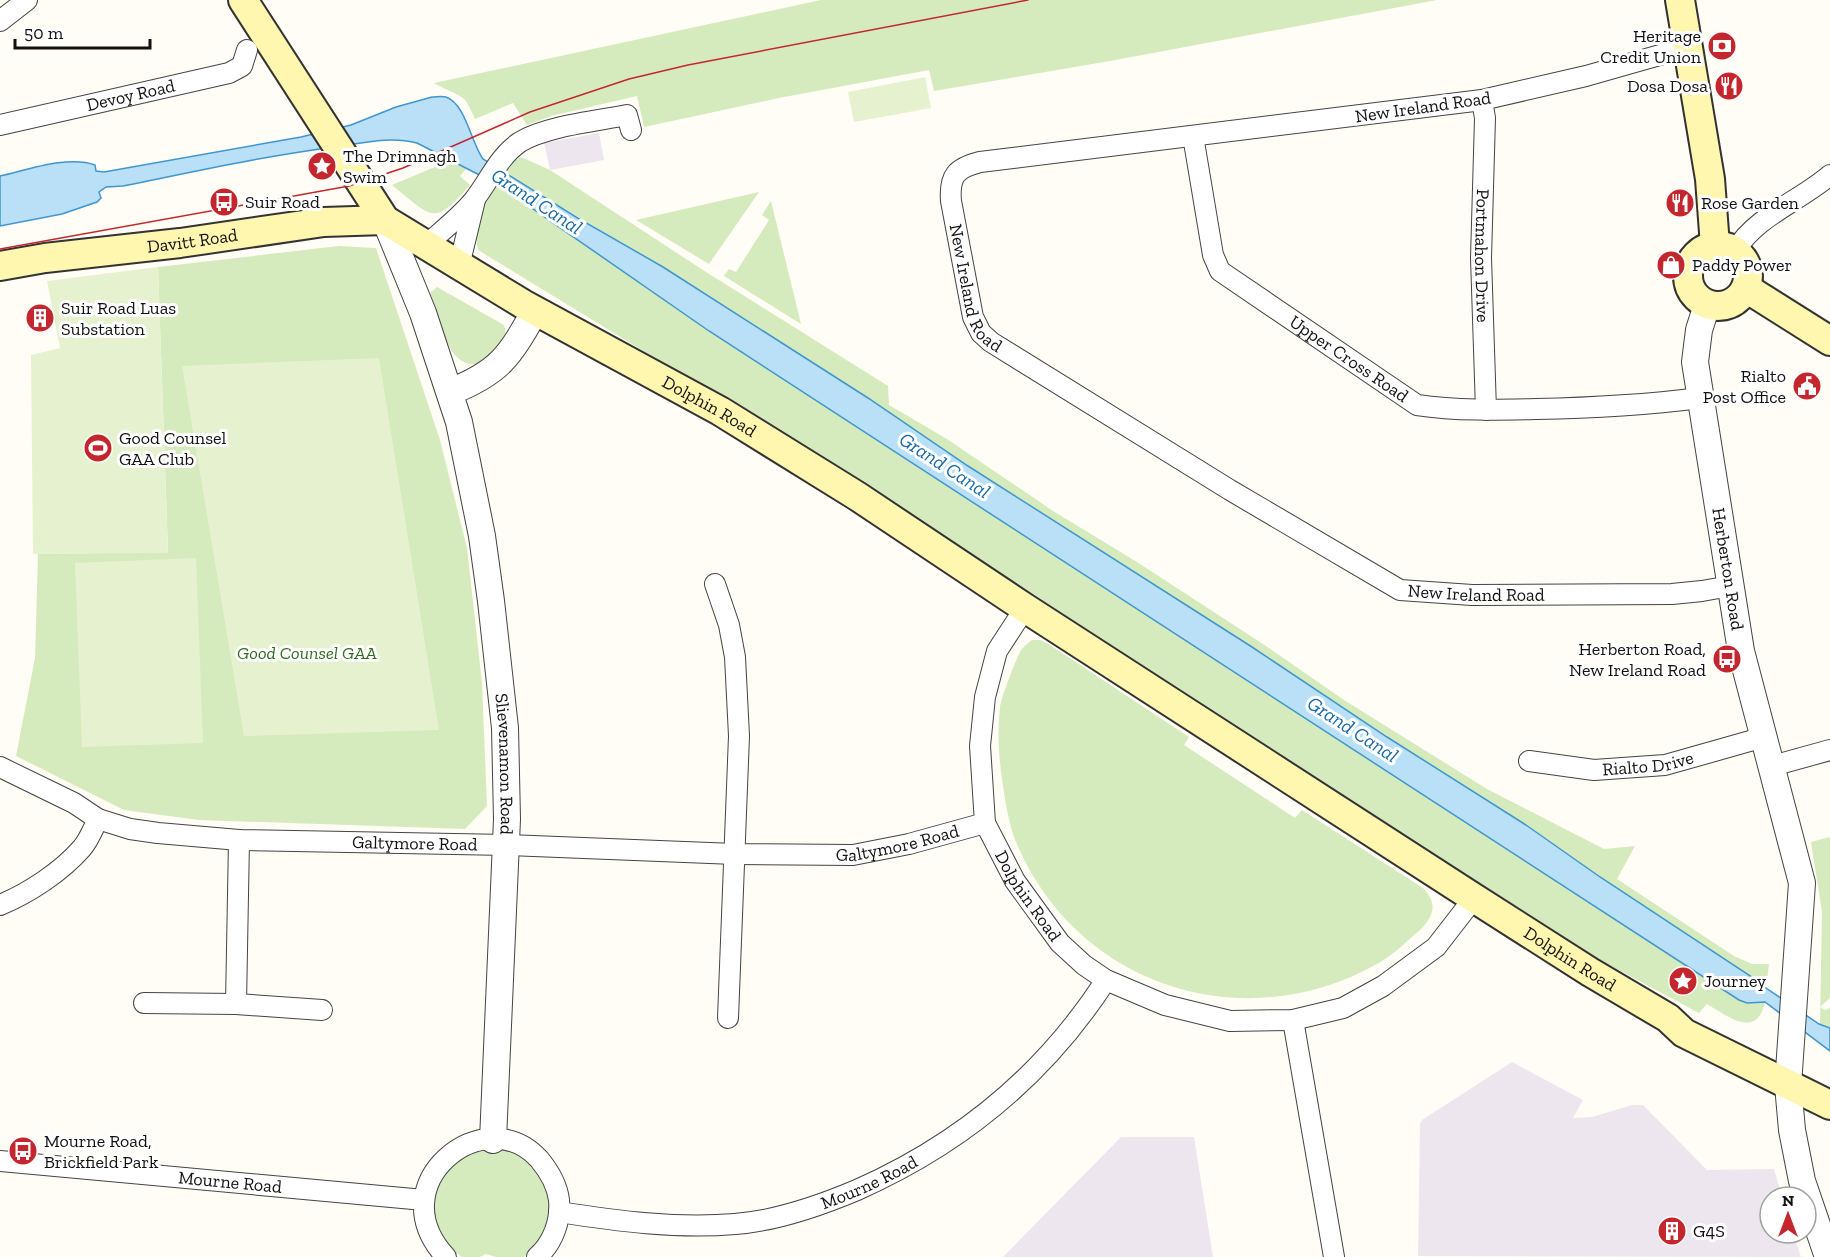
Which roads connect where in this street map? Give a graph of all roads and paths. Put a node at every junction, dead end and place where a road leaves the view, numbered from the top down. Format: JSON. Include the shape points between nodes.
{"nodes":[{"id":1,"x":27,"y":0,"type":"edge"},
{"id":2,"x":243,"y":0,"type":"edge"},
{"id":3,"x":1680,"y":0,"type":"edge"},
{"id":4,"x":0,"y":21,"type":"edge"},
{"id":5,"x":1688,"y":47,"type":"junction"},
{"id":6,"x":247,"y":50,"type":"dead end"},
{"id":7,"x":1482,"y":100,"type":"junction"},
{"id":8,"x":0,"y":125,"type":"edge"},
{"id":9,"x":631,"y":130,"type":"dead end"},
{"id":10,"x":1193,"y":136,"type":"junction"},
{"id":11,"x":1830,"y":175,"type":"edge"},
{"id":12,"x":478,"y":194,"type":"junction"},
{"id":13,"x":385,"y":220,"type":"junction"},
{"id":14,"x":426,"y":245,"type":"junction"},
{"id":15,"x":1725,"y":248,"type":"junction"},
{"id":16,"x":0,"y":266,"type":"edge"},
{"id":17,"x":459,"y":266,"type":"junction"},
{"id":18,"x":1746,"y":288,"type":"junction"},
{"id":19,"x":1707,"y":305,"type":"junction"},
{"id":20,"x":535,"y":311,"type":"junction"},
{"id":21,"x":1830,"y":341,"type":"edge"},
{"id":22,"x":450,"y":392,"type":"junction"},
{"id":23,"x":1700,"y":398,"type":"junction"},
{"id":24,"x":1486,"y":410,"type":"junction"},
{"id":25,"x":714,"y":584,"type":"dead end"},
{"id":26,"x":1730,"y":586,"type":"junction"},
{"id":27,"x":1025,"y":609,"type":"junction"},
{"id":28,"x":1764,"y":736,"type":"junction"},
{"id":29,"x":1830,"y":750,"type":"edge"},
{"id":30,"x":1529,"y":762,"type":"dead end"},
{"id":31,"x":1772,"y":766,"type":"junction"},
{"id":32,"x":0,"y":767,"type":"edge"},
{"id":33,"x":98,"y":819,"type":"junction"},
{"id":34,"x":986,"y":823,"type":"junction"},
{"id":35,"x":239,"y":840,"type":"junction"},
{"id":36,"x":507,"y":845,"type":"junction"},
{"id":37,"x":735,"y":854,"type":"junction"},
{"id":38,"x":1474,"y":898,"type":"junction"},
{"id":39,"x":0,"y":905,"type":"edge"},
{"id":40,"x":1106,"y":980,"type":"junction"},
{"id":41,"x":144,"y":1004,"type":"dead end"},
{"id":42,"x":236,"y":1004,"type":"junction"},
{"id":43,"x":322,"y":1010,"type":"dead end"},
{"id":44,"x":728,"y":1018,"type":"dead end"},
{"id":45,"x":1293,"y":1020,"type":"junction"},
{"id":46,"x":1789,"y":1063,"type":"junction"},
{"id":47,"x":1830,"y":1089,"type":"edge"},
{"id":48,"x":1830,"y":1105,"type":"edge"},
{"id":49,"x":493,"y":1140,"type":"junction"},
{"id":50,"x":0,"y":1161,"type":"edge"},
{"id":51,"x":424,"y":1200,"type":"junction"},
{"id":52,"x":559,"y":1212,"type":"junction"},
{"id":53,"x":446,"y":1257,"type":"edge"},
{"id":54,"x":537,"y":1257,"type":"edge"},
{"id":55,"x":1334,"y":1257,"type":"edge"},
{"id":56,"x":1828,"y":1257,"type":"edge"}],
"edges":[{"from":1,"to":4,"type":"street"},
{"from":2,"to":13,"type":"main road"},
{"from":3,"to":5,"type":"main road"},
{"from":5,"to":7,"type":"street","name":"New Ireland Road"},
{"from":5,"to":15,"type":"main road"},
{"from":6,"to":8,"type":"street","name":"Devoy Road","via":[[242,66],[229,73]]},
{"from":7,"to":10,"type":"street","name":"New Ireland Road"},
{"from":7,"to":24,"type":"street","name":"Portmahon Drive","via":[[1485,118],[1480,258]]},
{"from":9,"to":12,"type":"street","via":[[627,115],[533,136],[505,155]]},
{"from":10,"to":24,"type":"street","name":"Upper Cross Road","via":[[1213,255],[1220,271],[1417,405]]},
{"from":10,"to":26,"type":"street","name":"New Ireland Road","via":[[980,162],[956,174],[950,187],[951,201],[973,317],[981,333],[1230,490],[1400,590],[1472,595],[1661,594]]},
{"from":11,"to":15,"type":"street"},
{"from":12,"to":14,"type":"street"},
{"from":12,"to":17,"type":"street"},
{"from":13,"to":14,"type":"main road","name":"Dolphin Road"},
{"from":13,"to":16,"type":"main road","name":"Davitt Road","via":[[324,222]]},
{"from":13,"to":22,"type":"street","name":"Slievenamon Road"},
{"from":14,"to":17,"type":"main road","name":"Dolphin Road"},
{"from":15,"to":18,"type":"main road","via":[[1746,265]]},
{"from":15,"to":19,"type":"main road","via":[[1696,254],[1688,271],[1691,291]]},
{"from":17,"to":20,"type":"main road","name":"Dolphin Road"},
{"from":18,"to":19,"type":"main road","via":[[1732,303]]},
{"from":18,"to":21,"type":"main road"},
{"from":19,"to":23,"type":"street","name":"Herberton Road","via":[[1695,355]]},
{"from":20,"to":22,"type":"street","via":[[500,364]]},
{"from":20,"to":27,"type":"main road","name":"Dolphin Road","via":[[730,417],[857,496]]},
{"from":22,"to":36,"type":"street","name":"Slievenamon Road","via":[[482,536],[491,601],[505,728]]},
{"from":23,"to":24,"type":"street","name":"Upper Cross Road","via":[[1593,408]]},
{"from":23,"to":26,"type":"street","name":"Herberton Road"},
{"from":25,"to":37,"type":"street","via":[[729,625],[735,657],[739,736]]},
{"from":26,"to":28,"type":"street","name":"Herberton Road","via":[[1741,651]]},
{"from":27,"to":34,"type":"street","name":"Dolphin Road","via":[[997,651],[985,697],[980,746]]},
{"from":27,"to":38,"type":"main road","name":"Dolphin Road"},
{"from":28,"to":30,"type":"street","name":"Rialto Drive","via":[[1665,765],[1594,771]]},
{"from":28,"to":31,"type":"street","name":"Herberton Road"},
{"from":29,"to":31,"type":"street"},
{"from":31,"to":46,"type":"street","name":"Herberton Road","via":[[1802,883]]},
{"from":32,"to":33,"type":"street","name":"Galtymore Road"},
{"from":33,"to":35,"type":"street","name":"Galtymore Road","via":[[158,833]]},
{"from":33,"to":39,"type":"street","via":[[83,848],[45,880]]},
{"from":34,"to":37,"type":"street","name":"Galtymore Road","via":[[853,855]]},
{"from":34,"to":40,"type":"street","name":"Dolphin Road","via":[[1015,881],[1060,943]]},
{"from":35,"to":36,"type":"street","name":"Galtymore Road"},
{"from":35,"to":42,"type":"street"},
{"from":36,"to":37,"type":"street","name":"Galtymore Road"},
{"from":36,"to":49,"type":"street","name":"Slievenamon Road"},
{"from":37,"to":44,"type":"street"},
{"from":38,"to":45,"type":"street","name":"Dolphin Road","via":[[1436,947],[1383,986],[1343,1008]]},
{"from":38,"to":46,"type":"main road","name":"Dolphin Road","via":[[1668,1018],[1684,1034]]},
{"from":40,"to":45,"type":"street","name":"Dolphin Road","via":[[1165,1005],[1230,1022]]},
{"from":40,"to":52,"type":"street","name":"Mourne Road","via":[[1086,1012],[1056,1047],[987,1114],[909,1166],[827,1202],[737,1224],[682,1226]]},
{"from":41,"to":42,"type":"street"},
{"from":42,"to":43,"type":"street"},
{"from":45,"to":55,"type":"street"},
{"from":46,"to":47,"type":"main road","name":"Dolphin Road"},
{"from":46,"to":48,"type":"main road","name":"Dolphin Road"},
{"from":46,"to":56,"type":"street","via":[[1792,1130],[1802,1181]]},
{"from":49,"to":51,"type":"street","via":[[465,1145],[447,1157],[433,1173]]},
{"from":49,"to":52,"type":"street","via":[[523,1147],[536,1156],[554,1182]]},
{"from":50,"to":51,"type":"street","name":"Mourne Road"},
{"from":51,"to":53,"type":"street","via":[[428,1231]]},
{"from":52,"to":54,"type":"street","via":[[550,1241]]}]}
